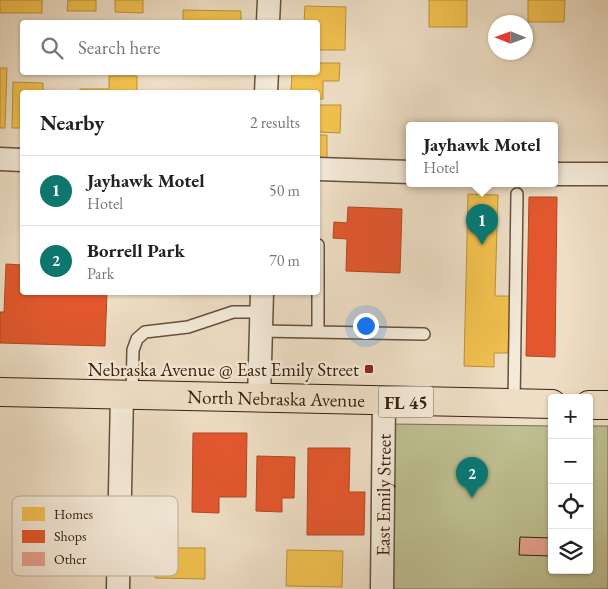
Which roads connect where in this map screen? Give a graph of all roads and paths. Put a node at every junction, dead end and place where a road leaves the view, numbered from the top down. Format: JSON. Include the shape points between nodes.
{"nodes":[{"id":1,"x":269,"y":0,"type":"edge"},
{"id":2,"x":268,"y":20,"type":"edge"},
{"id":3,"x":267,"y":75,"type":"edge"},
{"id":4,"x":266,"y":90,"type":"edge"},
{"id":5,"x":0,"y":159,"type":"edge"},
{"id":6,"x":20,"y":160,"type":"edge"},
{"id":7,"x":320,"y":169,"type":"edge"},
{"id":8,"x":406,"y":172,"type":"edge"},
{"id":9,"x":558,"y":174,"type":"edge"},
{"id":10,"x":608,"y":174,"type":"edge"},
{"id":11,"x":517,"y":194,"type":"dead end"},
{"id":12,"x":318,"y":295,"type":"edge"},
{"id":13,"x":261,"y":312,"type":"edge"},
{"id":14,"x":318,"y":332,"type":"junction"},
{"id":15,"x":424,"y":334,"type":"dead end"},
{"id":16,"x":0,"y":392,"type":"edge"},
{"id":17,"x":127,"y":395,"type":"junction"},
{"id":18,"x":259,"y":398,"type":"junction"},
{"id":19,"x":384,"y":401,"type":"junction"},
{"id":20,"x":514,"y":403,"type":"junction"},
{"id":21,"x":548,"y":404,"type":"edge"},
{"id":22,"x":593,"y":405,"type":"edge"},
{"id":23,"x":608,"y":405,"type":"edge"},
{"id":24,"x":122,"y":496,"type":"edge"},
{"id":25,"x":119,"y":576,"type":"edge"},
{"id":26,"x":118,"y":589,"type":"edge"},
{"id":27,"x":382,"y":589,"type":"edge"}],
"edges":[{"from":1,"to":2,"type":"street"},
{"from":3,"to":4,"type":"street"},
{"from":5,"to":6,"type":"street"},
{"from":7,"to":8,"type":"street"},
{"from":9,"to":10,"type":"street"},
{"from":11,"to":20,"type":"lane"},
{"from":12,"to":14,"type":"lane"},
{"from":13,"to":14,"type":"lane"},
{"from":13,"to":17,"type":"lane","via":[[233,312],[188,327],[145,332],[137,339],[133,350]]},
{"from":13,"to":18,"type":"street"},
{"from":14,"to":15,"type":"lane"},
{"from":16,"to":17,"type":"main road","name":"North Nebraska Avenue","number":"FL 45"},
{"from":17,"to":18,"type":"main road","name":"North Nebraska Avenue","number":"FL 45"},
{"from":17,"to":24,"type":"street"},
{"from":18,"to":19,"type":"main road","name":"North Nebraska Avenue","number":"FL 45"},
{"from":19,"to":20,"type":"main road","name":"North Nebraska Avenue","number":"FL 45"},
{"from":19,"to":27,"type":"street","name":"East Emily Street"},
{"from":20,"to":21,"type":"main road","name":"North Nebraska Avenue","number":"FL 45"},
{"from":22,"to":23,"type":"main road"},
{"from":25,"to":26,"type":"street"}]}
